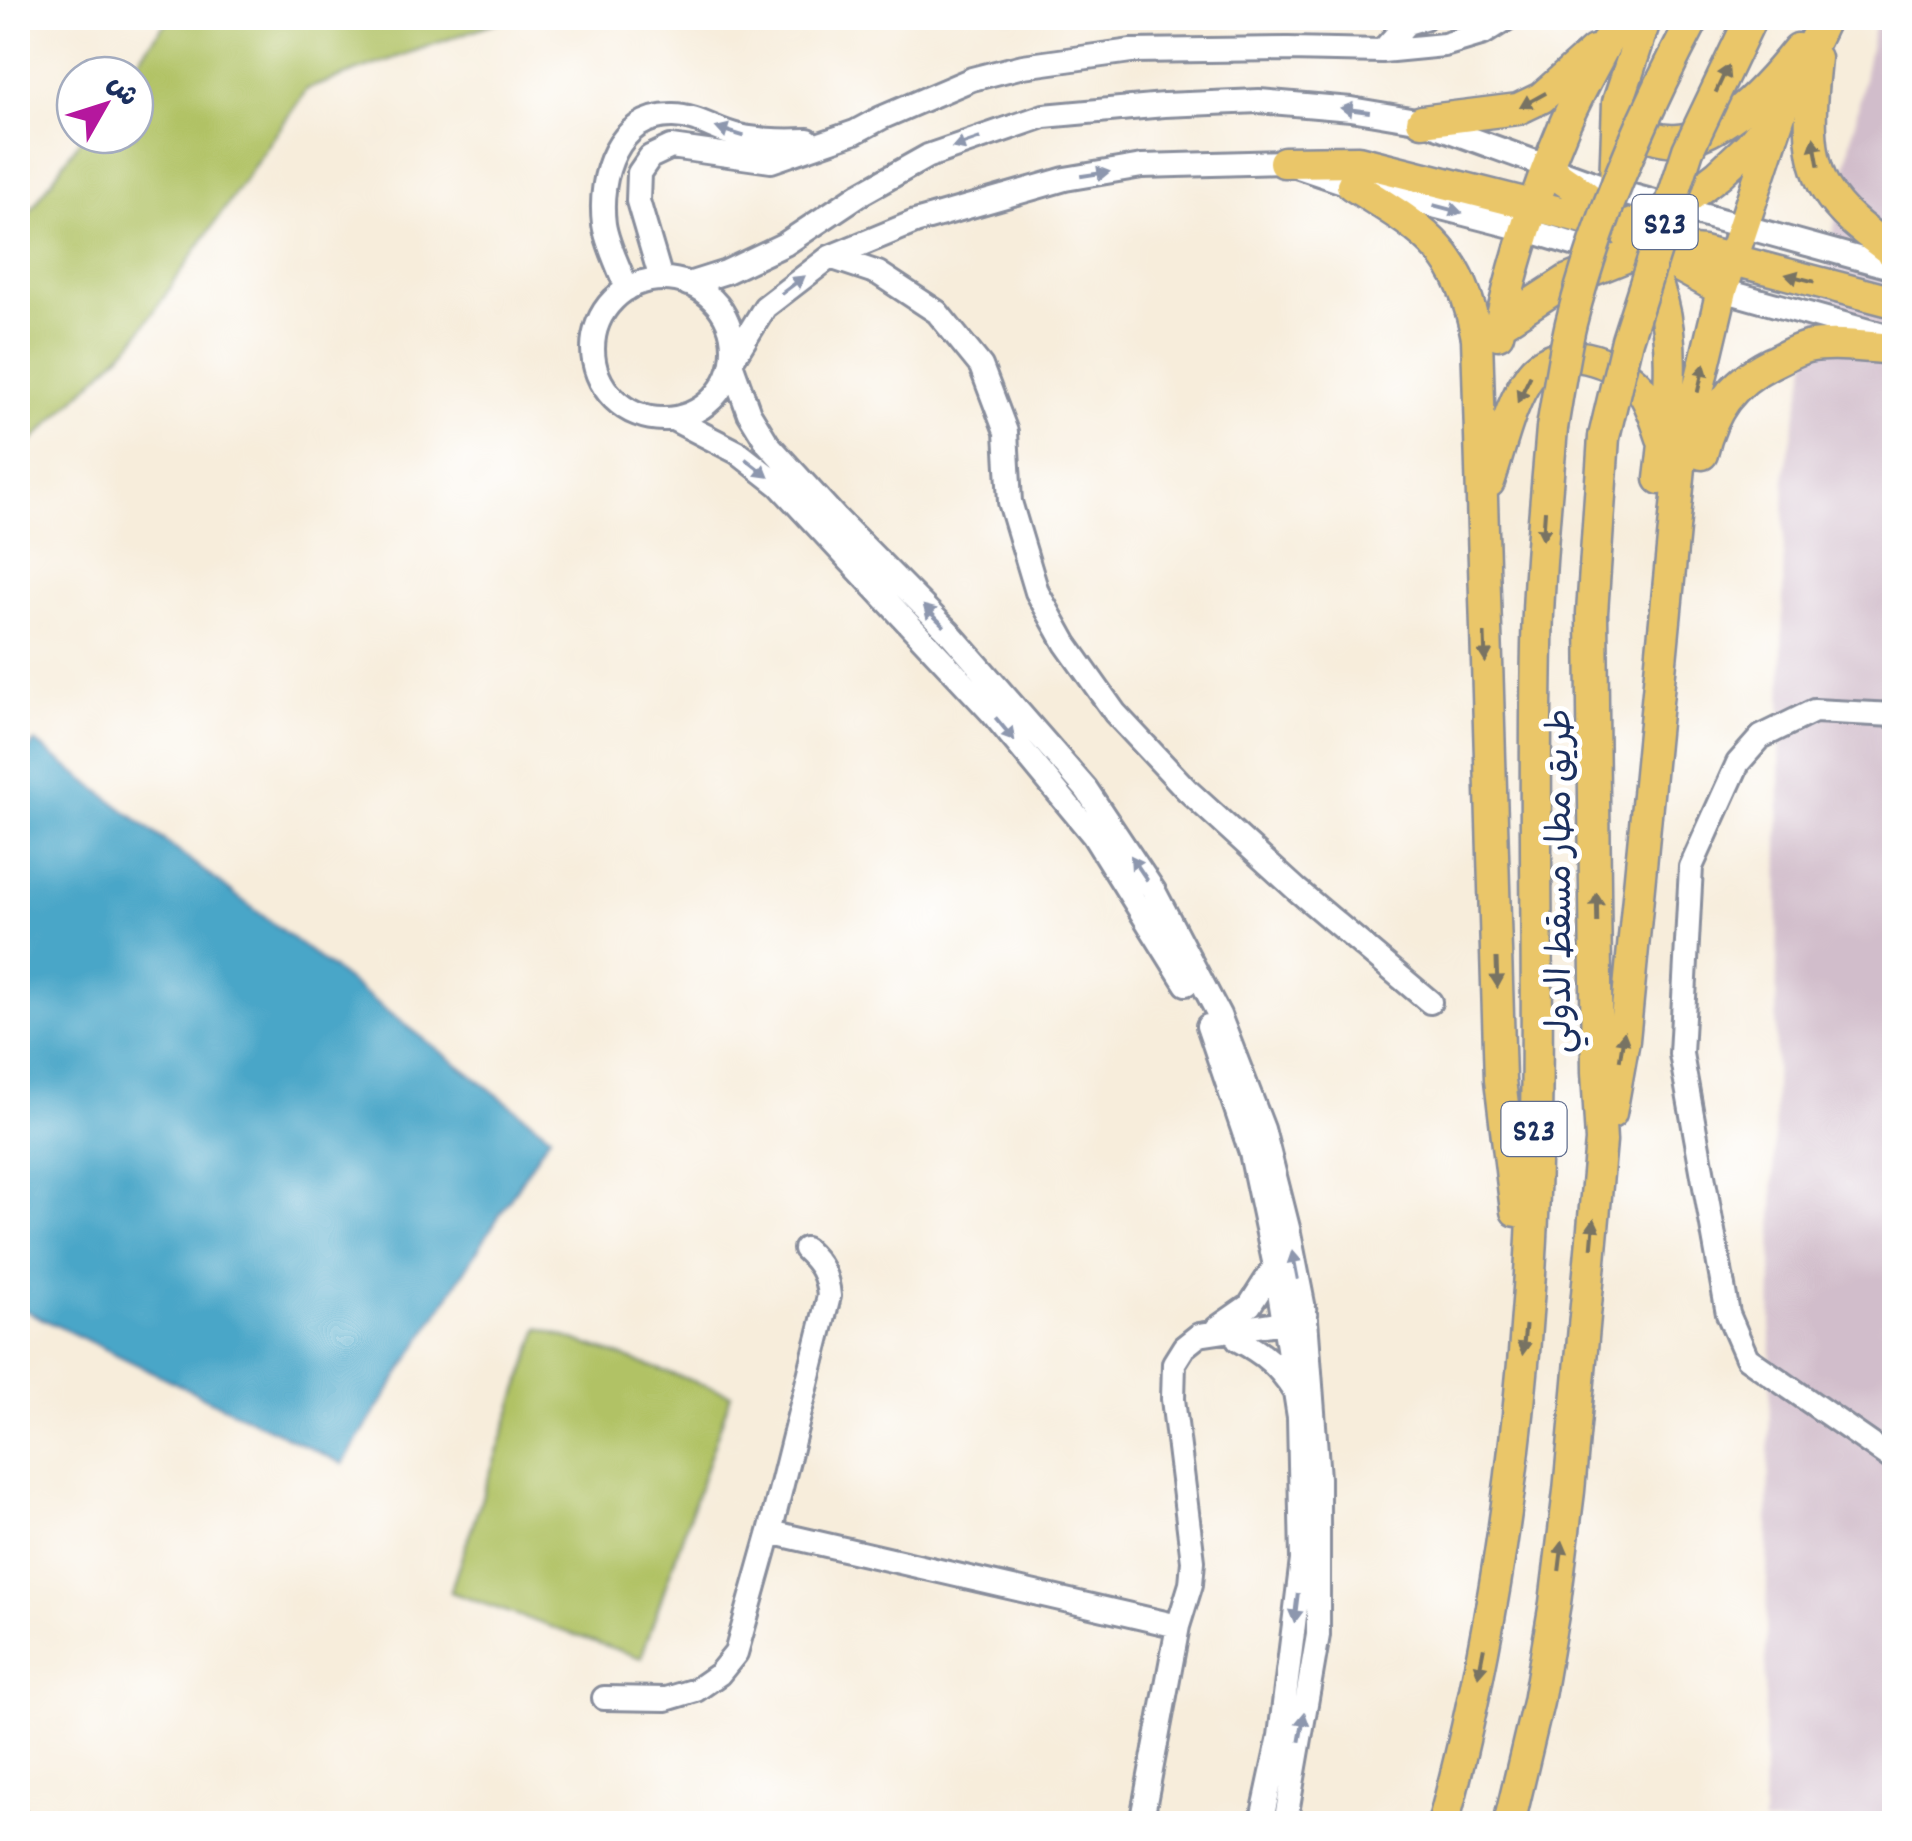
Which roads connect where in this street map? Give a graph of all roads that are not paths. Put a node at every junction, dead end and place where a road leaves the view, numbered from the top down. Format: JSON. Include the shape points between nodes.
{"nodes":[{"id":1,"x":1424,"y":18,"type":"edge"},
{"id":2,"x":1508,"y":18,"type":"edge"},
{"id":3,"x":1646,"y":18,"type":"edge"},
{"id":4,"x":1694,"y":18,"type":"edge"},
{"id":5,"x":1751,"y":18,"type":"edge"},
{"id":6,"x":1822,"y":25,"type":"edge"},
{"id":7,"x":1613,"y":28,"type":"edge"},
{"id":8,"x":1382,"y":52,"type":"junction"},
{"id":9,"x":1618,"y":102,"type":"junction"},
{"id":10,"x":1783,"y":105,"type":"junction"},
{"id":11,"x":1422,"y":121,"type":"junction"},
{"id":12,"x":826,"y":140,"type":"junction"},
{"id":13,"x":1284,"y":162,"type":"junction"},
{"id":14,"x":1548,"y":169,"type":"junction"},
{"id":15,"x":1352,"y":184,"type":"junction"},
{"id":16,"x":1615,"y":190,"type":"junction"},
{"id":17,"x":1675,"y":208,"type":"junction"},
{"id":18,"x":1531,"y":219,"type":"junction"},
{"id":19,"x":1742,"y":227,"type":"junction"},
{"id":20,"x":1638,"y":246,"type":"junction"},
{"id":21,"x":1894,"y":253,"type":"edge"},
{"id":22,"x":830,"y":257,"type":"junction"},
{"id":23,"x":1732,"y":260,"type":"junction"},
{"id":24,"x":1894,"y":268,"type":"edge"},
{"id":25,"x":661,"y":279,"type":"junction"},
{"id":26,"x":688,"y":284,"type":"junction"},
{"id":27,"x":628,"y":289,"type":"junction"},
{"id":28,"x":1722,"y":290,"type":"junction"},
{"id":29,"x":1894,"y":302,"type":"edge"},
{"id":30,"x":1500,"y":324,"type":"junction"},
{"id":31,"x":1894,"y":338,"type":"edge"},
{"id":32,"x":1894,"y":348,"type":"edge"},
{"id":33,"x":732,"y":363,"type":"junction"},
{"id":34,"x":1481,"y":410,"type":"junction"},
{"id":35,"x":673,"y":419,"type":"junction"},
{"id":36,"x":1664,"y":445,"type":"junction"},
{"id":37,"x":1481,"y":504,"type":"junction"},
{"id":38,"x":1670,"y":568,"type":"junction"},
{"id":39,"x":1894,"y":715,"type":"edge"},
{"id":40,"x":1637,"y":891,"type":"junction"},
{"id":41,"x":1430,"y":1002,"type":"dead end"},
{"id":42,"x":1601,"y":1141,"type":"junction"},
{"id":43,"x":806,"y":1250,"type":"dead end"},
{"id":44,"x":1275,"y":1266,"type":"junction"},
{"id":45,"x":1530,"y":1287,"type":"junction"},
{"id":46,"x":1296,"y":1329,"type":"junction"},
{"id":47,"x":1211,"y":1331,"type":"junction"},
{"id":48,"x":1238,"y":1340,"type":"junction"},
{"id":49,"x":1296,"y":1395,"type":"junction"},
{"id":50,"x":1179,"y":1434,"type":"junction"},
{"id":51,"x":1894,"y":1460,"type":"edge"},
{"id":52,"x":770,"y":1532,"type":"junction"},
{"id":53,"x":1178,"y":1626,"type":"junction"},
{"id":54,"x":604,"y":1698,"type":"dead end"},
{"id":55,"x":1140,"y":1824,"type":"edge"},
{"id":56,"x":1261,"y":1824,"type":"edge"},
{"id":57,"x":1286,"y":1824,"type":"edge"},
{"id":58,"x":1444,"y":1824,"type":"edge"},
{"id":59,"x":1508,"y":1824,"type":"edge"}],
"edges":[{"from":1,"to":8,"type":"street","via":[[1406,23]]},
{"from":2,"to":8,"type":"street","via":[[1444,46]]},
{"from":3,"to":9,"type":"main road"},
{"from":4,"to":45,"type":"main road","name":"طريق مطار مسقط الدولي","number":"S23","one_way":true,"bridge":true,"via":[[1642,122],[1588,267],[1552,428],[1537,645]]},
{"from":42,"to":5,"type":"main road","name":"طريق مطار مسقط الدولي","number":"S23","one_way":true,"bridge":true,"via":[[1592,613],[1604,436],[1626,340],[1688,150]]},
{"from":6,"to":9,"type":"main road","via":[[1752,101],[1716,128],[1663,141],[1631,127]]},
{"from":6,"to":10,"type":"main road"},
{"from":21,"to":6,"type":"main road","one_way":true,"via":[[1826,188],[1816,163],[1810,111]]},
{"from":7,"to":11,"type":"main road","one_way":true,"via":[[1541,98],[1518,108]]},
{"from":7,"to":14,"type":"main road"},
{"from":8,"to":12,"type":"street","via":[[1132,51],[1023,66]]},
{"from":9,"to":16,"type":"main road"},
{"from":10,"to":17,"type":"main road","via":[[1720,174]]},
{"from":10,"to":19,"type":"main road"},
{"from":11,"to":14,"type":"street"},
{"from":11,"to":26,"type":"street","one_way":true,"via":[[1260,102],[1044,116],[928,156],[786,244]]},
{"from":12,"to":25,"type":"street","via":[[770,161],[672,147],[650,158],[640,172],[638,202]]},
{"from":12,"to":27,"type":"street","one_way":true,"via":[[736,136],[672,115],[629,130],[614,148],[604,190],[604,226]]},
{"from":13,"to":15,"type":"street"},
{"from":13,"to":18,"type":"main road","via":[[1358,161]]},
{"from":22,"to":13,"type":"street","one_way":true,"via":[[916,222],[1065,179],[1142,166]]},
{"from":14,"to":16,"type":"street"},
{"from":14,"to":18,"type":"main road"},
{"from":14,"to":20,"type":"main road","via":[[1582,190]]},
{"from":15,"to":18,"type":"street","one_way":true},
{"from":15,"to":34,"type":"main road","via":[[1416,226],[1459,274],[1477,338]]},
{"from":16,"to":17,"type":"street"},
{"from":16,"to":20,"type":"main road"},
{"from":17,"to":19,"type":"street"},
{"from":17,"to":20,"type":"main road"},
{"from":18,"to":20,"type":"main road"},
{"from":18,"to":30,"type":"main road"},
{"from":19,"to":23,"type":"main road"},
{"from":19,"to":24,"type":"street"},
{"from":20,"to":23,"type":"main road"},
{"from":20,"to":28,"type":"main road"},
{"from":20,"to":30,"type":"main road"},
{"from":20,"to":36,"type":"main road","via":[[1666,309],[1672,348]]},
{"from":33,"to":22,"type":"street","one_way":true,"via":[[764,307]]},
{"from":22,"to":41,"type":"street","via":[[878,273],[937,312],[981,366],[1006,432],[1010,502],[1038,592],[1115,712],[1187,790]]},
{"from":23,"to":28,"type":"main road"},
{"from":29,"to":23,"type":"main road","one_way":true},
{"from":25,"to":26,"type":"street"},
{"from":25,"to":27,"type":"street"},
{"from":26,"to":33,"type":"street","via":[[724,314]]},
{"from":27,"to":35,"type":"street","via":[[603,313],[595,364],[624,407]]},
{"from":28,"to":31,"type":"street"},
{"from":38,"to":28,"type":"main road","one_way":true,"via":[[1680,467]]},
{"from":30,"to":34,"type":"main road"},
{"from":32,"to":38,"type":"main road","via":[[1806,348],[1750,374],[1725,397],[1708,426]]},
{"from":33,"to":35,"type":"street","via":[[720,392],[700,410]]},
{"from":46,"to":33,"type":"street","one_way":true,"via":[[1288,1228],[1263,1129],[1219,1015],[1154,891],[1061,760],[768,444]]},
{"from":34,"to":37,"type":"main road"},
{"from":35,"to":44,"type":"street","one_way":true,"via":[[737,452],[779,484],[992,713],[1092,835],[1204,1016],[1252,1153]]},
{"from":36,"to":37,"type":"main road","one_way":true,"via":[[1641,389],[1616,368],[1572,356],[1547,361],[1528,378]]},
{"from":36,"to":40,"type":"main road","via":[[1636,722]]},
{"from":37,"to":45,"type":"main road","one_way":true,"via":[[1500,1080]]},
{"from":38,"to":40,"type":"main road"},
{"from":39,"to":51,"type":"street","via":[[1814,711],[1761,736],[1738,763],[1691,867],[1681,1054],[1728,1314],[1748,1358]]},
{"from":42,"to":40,"type":"main road","one_way":true,"via":[[1624,1040]]},
{"from":59,"to":42,"type":"main road","name":"طريق مطار مسقط الدولي","number":"S23","one_way":true,"via":[[1555,1603]]},
{"from":43,"to":52,"type":"street","via":[[820,1262],[829,1296]]},
{"from":44,"to":46,"type":"street"},
{"from":44,"to":47,"type":"street","via":[[1250,1305]]},
{"from":45,"to":58,"type":"main road","name":"طريق مطار مسقط الدولي","number":"S23","one_way":true,"via":[[1481,1662]]},
{"from":46,"to":47,"type":"street"},
{"from":46,"to":48,"type":"street"},
{"from":46,"to":49,"type":"street"},
{"from":57,"to":46,"type":"street","one_way":true,"via":[[1318,1635],[1318,1478]]},
{"from":47,"to":50,"type":"street","via":[[1184,1346],[1174,1363]]},
{"from":48,"to":49,"type":"street","via":[[1262,1353]]},
{"from":48,"to":50,"type":"street","via":[[1210,1344],[1188,1359]]},
{"from":49,"to":56,"type":"street","one_way":true,"via":[[1302,1560],[1280,1736]]},
{"from":50,"to":53,"type":"street","via":[[1192,1561]]},
{"from":52,"to":53,"type":"street"},
{"from":52,"to":54,"type":"street","via":[[736,1653],[719,1674],[666,1699]]},
{"from":53,"to":55,"type":"street"}]}
